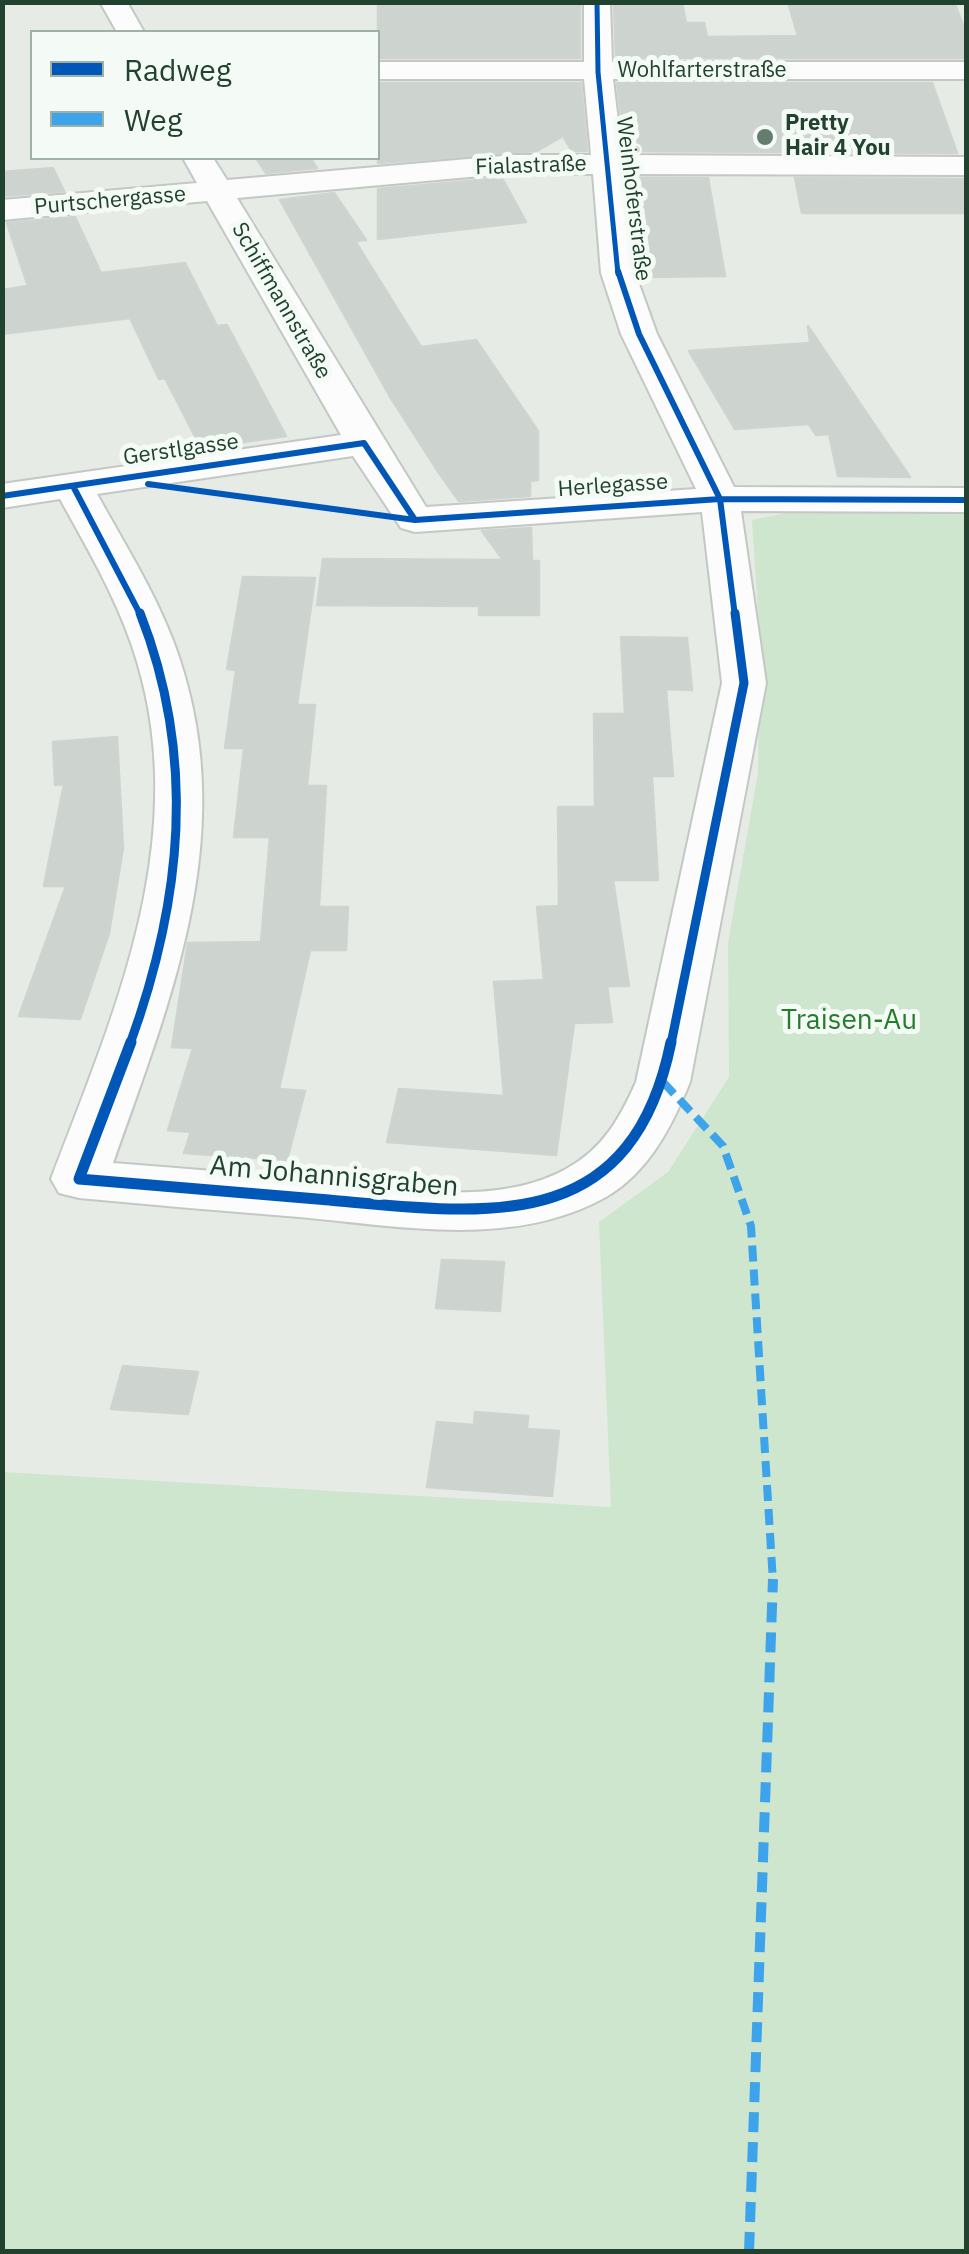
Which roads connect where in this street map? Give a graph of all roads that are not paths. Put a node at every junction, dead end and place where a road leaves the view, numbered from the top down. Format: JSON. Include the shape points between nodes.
{"nodes":[{"id":1,"x":113,"y":2,"type":"edge"},
{"id":2,"x":598,"y":2,"type":"edge"},
{"id":3,"x":129,"y":30,"type":"edge"},
{"id":4,"x":966,"y":70,"type":"edge"},
{"id":5,"x":380,"y":72,"type":"edge"},
{"id":6,"x":598,"y":72,"type":"junction"},
{"id":7,"x":199,"y":160,"type":"edge"},
{"id":8,"x":607,"y":164,"type":"junction"},
{"id":9,"x":966,"y":166,"type":"edge"},
{"id":10,"x":217,"y":192,"type":"junction"},
{"id":11,"x":2,"y":210,"type":"edge"},
{"id":12,"x":364,"y":443,"type":"junction"},
{"id":13,"x":73,"y":486,"type":"junction"},
{"id":14,"x":2,"y":496,"type":"edge"},
{"id":15,"x":720,"y":499,"type":"junction"},
{"id":16,"x":966,"y":500,"type":"edge"}],
"edges":[{"from":1,"to":3,"type":"street"},
{"from":2,"to":6,"type":"street","name":"Weinhoferstraße"},
{"from":4,"to":6,"type":"street","name":"Wohlfarterstraße"},
{"from":5,"to":6,"type":"street","name":"Wohlfarterstraße"},
{"from":6,"to":8,"type":"street","name":"Weinhoferstraße"},
{"from":7,"to":10,"type":"street","name":"Schiffmannstraße"},
{"from":8,"to":9,"type":"street","name":"Fialastraße"},
{"from":8,"to":10,"type":"street","name":"Fialastraße","via":[[514,164]]},
{"from":8,"to":15,"type":"street","name":"Weinhoferstraße","via":[[618,274],[639,334]]},
{"from":10,"to":11,"type":"street","name":"Purtschergasse"},
{"from":10,"to":12,"type":"street","name":"Schiffmannstraße"},
{"from":12,"to":13,"type":"street","name":"Gerstlgasse"},
{"from":12,"to":15,"type":"street","name":"Herlegasse","via":[[415,520]]},
{"from":13,"to":14,"type":"street","name":"Gerstlgasse"},
{"from":13,"to":15,"type":"street","name":"Am Johannisgraben","via":[[138,608],[160,670],[178,756],[176,848],[162,942],[79,1179],[464,1212],[527,1207],[576,1190],[631,1146],[657,1101],[744,683]]},
{"from":15,"to":16,"type":"street","name":"Herlegasse"}]}
